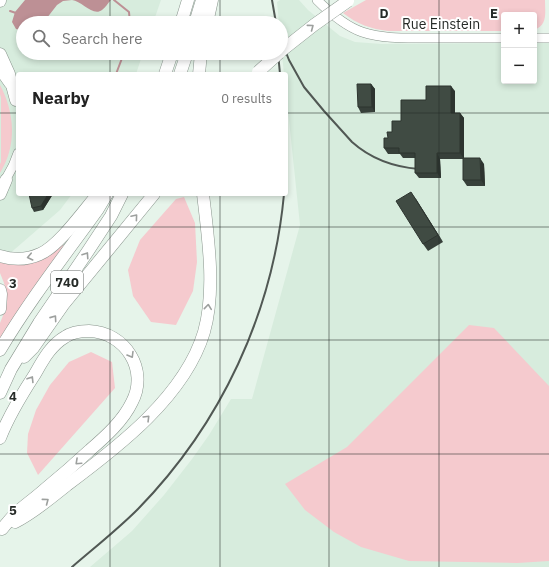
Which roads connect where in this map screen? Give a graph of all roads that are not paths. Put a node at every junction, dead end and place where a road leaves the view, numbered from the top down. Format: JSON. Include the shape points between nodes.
{"nodes":[{"id":1,"x":188,"y":0,"type":"edge"},
{"id":2,"x":202,"y":0,"type":"edge"},
{"id":3,"x":212,"y":0,"type":"edge"},
{"id":4,"x":317,"y":0,"type":"edge"},
{"id":5,"x":349,"y":0,"type":"edge"},
{"id":6,"x":183,"y":16,"type":"edge"},
{"id":7,"x":198,"y":16,"type":"edge"},
{"id":8,"x":209,"y":16,"type":"edge"},
{"id":9,"x":501,"y":38,"type":"edge"},
{"id":10,"x":537,"y":38,"type":"edge"},
{"id":11,"x":549,"y":38,"type":"edge"},
{"id":12,"x":288,"y":46,"type":"edge"},
{"id":13,"x":0,"y":54,"type":"edge"},
{"id":14,"x":170,"y":60,"type":"edge"},
{"id":15,"x":185,"y":60,"type":"edge"},
{"id":16,"x":200,"y":60,"type":"edge"},
{"id":17,"x":271,"y":60,"type":"edge"},
{"id":18,"x":0,"y":71,"type":"edge"},
{"id":19,"x":166,"y":72,"type":"edge"},
{"id":20,"x":181,"y":72,"type":"edge"},
{"id":21,"x":199,"y":72,"type":"edge"},
{"id":22,"x":258,"y":72,"type":"edge"},
{"id":23,"x":16,"y":100,"type":"edge"},
{"id":24,"x":16,"y":101,"type":"edge"},
{"id":25,"x":16,"y":158,"type":"edge"},
{"id":26,"x":3,"y":185,"type":"edge"},
{"id":27,"x":0,"y":194,"type":"edge"},
{"id":28,"x":96,"y":196,"type":"edge"},
{"id":29,"x":106,"y":196,"type":"edge"},
{"id":30,"x":121,"y":196,"type":"edge"},
{"id":31,"x":152,"y":196,"type":"edge"},
{"id":32,"x":203,"y":196,"type":"edge"},
{"id":33,"x":0,"y":256,"type":"edge"},
{"id":34,"x":0,"y":290,"type":"edge"},
{"id":35,"x":0,"y":309,"type":"edge"},
{"id":36,"x":0,"y":350,"type":"edge"},
{"id":37,"x":11,"y":369,"type":"junction"},
{"id":38,"x":0,"y":393,"type":"edge"},
{"id":39,"x":0,"y":438,"type":"edge"},
{"id":40,"x":1,"y":529,"type":"edge"}],
"edges":[{"from":1,"to":6,"type":"highway"},
{"from":2,"to":7,"type":"highway"},
{"from":3,"to":8,"type":"highway"},
{"from":4,"to":9,"type":"street","name":"Rue Einstein","via":[[343,22],[369,34],[398,38]]},
{"from":12,"to":5,"type":"highway","one_way":true,"bridge":true},
{"from":10,"to":11,"type":"street"},
{"from":13,"to":23,"type":"highway"},
{"from":14,"to":19,"type":"highway"},
{"from":15,"to":20,"type":"highway"},
{"from":16,"to":21,"type":"highway"},
{"from":17,"to":22,"type":"highway","bridge":true},
{"from":18,"to":24,"type":"street","via":[[11,87]]},
{"from":25,"to":26,"type":"street"},
{"from":26,"to":27,"type":"highway"},
{"from":28,"to":33,"type":"highway","one_way":true,"via":[[66,232],[41,254],[17,259]]},
{"from":29,"to":36,"type":"highway","number":"740"},
{"from":37,"to":30,"type":"highway","number":"740","one_way":true,"via":[[111,216]]},
{"from":37,"to":31,"type":"highway","one_way":true,"via":[[33,348],[62,305]]},
{"from":40,"to":32,"type":"highway","one_way":true,"via":[[21,520],[102,459],[146,419],[181,379],[204,332],[210,292],[210,259]]},
{"from":34,"to":35,"type":"highway"},
{"from":37,"to":38,"type":"highway","number":"740"},
{"from":39,"to":40,"type":"highway","one_way":true,"via":[[15,407],[56,343],[76,332],[87,331],[106,334],[126,348],[134,361],[137,389],[124,414],[104,438]]}]}
